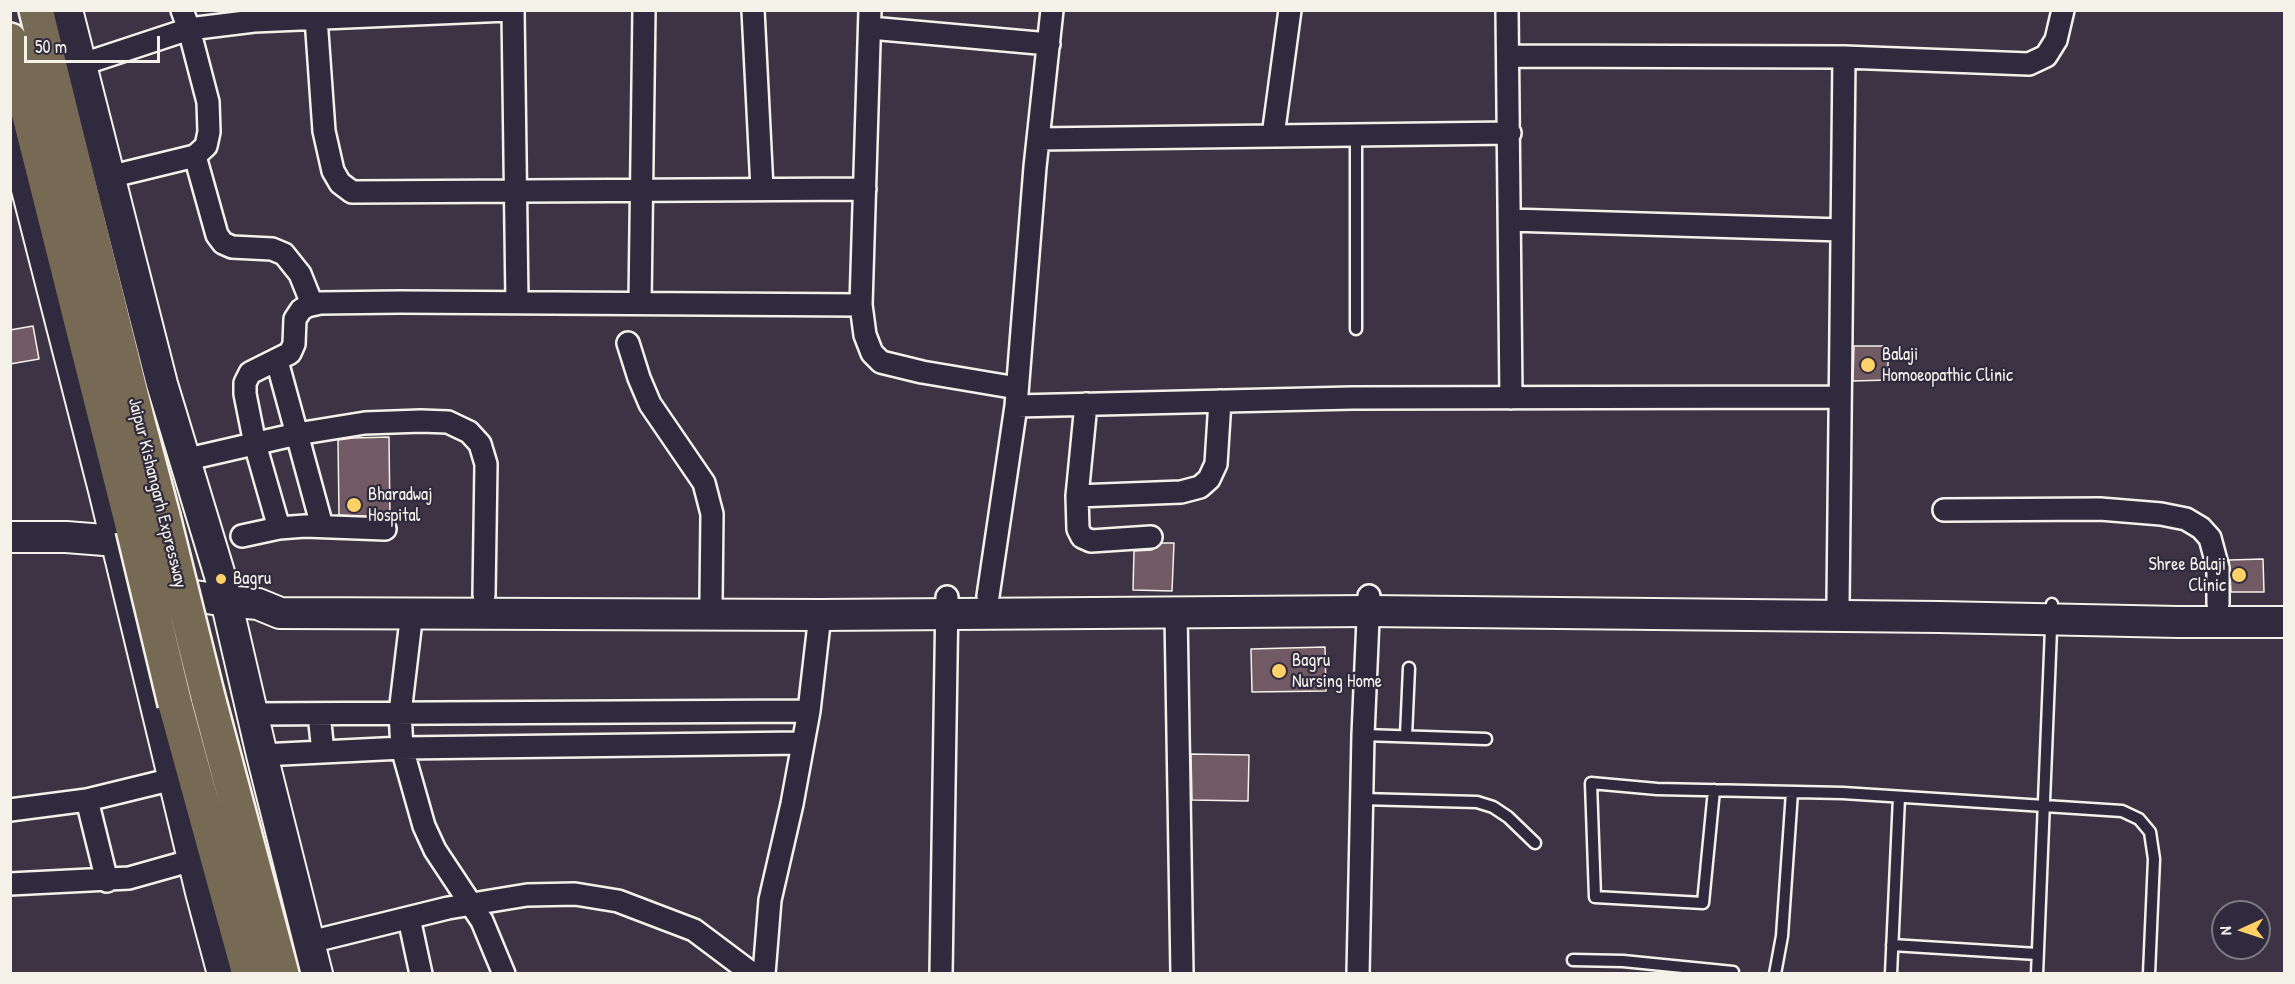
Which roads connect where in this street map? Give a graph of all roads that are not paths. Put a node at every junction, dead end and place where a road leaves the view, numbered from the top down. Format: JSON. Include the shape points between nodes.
{"nodes":[{"id":1,"x":36,"y":10,"type":"edge"},
{"id":2,"x":67,"y":10,"type":"edge"},
{"id":3,"x":508,"y":10,"type":"edge"},
{"id":4,"x":513,"y":10,"type":"edge"},
{"id":5,"x":644,"y":10,"type":"edge"},
{"id":6,"x":753,"y":10,"type":"edge"},
{"id":7,"x":1052,"y":10,"type":"edge"},
{"id":8,"x":1290,"y":10,"type":"edge"},
{"id":9,"x":1507,"y":10,"type":"edge"},
{"id":10,"x":2063,"y":10,"type":"edge"},
{"id":11,"x":362,"y":13,"type":"edge"},
{"id":12,"x":316,"y":18,"type":"junction"},
{"id":13,"x":870,"y":19,"type":"edge"},
{"id":14,"x":185,"y":20,"type":"edge"},
{"id":15,"x":10,"y":40,"type":"edge"},
{"id":16,"x":1049,"y":44,"type":"junction"},
{"id":17,"x":1509,"y":57,"type":"junction"},
{"id":18,"x":1844,"y":57,"type":"junction"},
{"id":19,"x":80,"y":65,"type":"junction"},
{"id":20,"x":11,"y":129,"type":"edge"},
{"id":21,"x":1510,"y":133,"type":"junction"},
{"id":22,"x":1356,"y":135,"type":"junction"},
{"id":23,"x":1273,"y":136,"type":"junction"},
{"id":24,"x":1038,"y":139,"type":"junction"},
{"id":25,"x":195,"y":156,"type":"junction"},
{"id":26,"x":109,"y":177,"type":"junction"},
{"id":27,"x":762,"y":189,"type":"junction"},
{"id":28,"x":865,"y":189,"type":"junction"},
{"id":29,"x":640,"y":190,"type":"junction"},
{"id":30,"x":517,"y":191,"type":"junction"},
{"id":31,"x":1510,"y":220,"type":"junction"},
{"id":32,"x":1842,"y":230,"type":"junction"},
{"id":33,"x":516,"y":302,"type":"junction"},
{"id":34,"x":640,"y":303,"type":"junction"},
{"id":35,"x":312,"y":304,"type":"junction"},
{"id":36,"x":861,"y":304,"type":"junction"},
{"id":37,"x":1356,"y":329,"type":"dead end"},
{"id":38,"x":628,"y":344,"type":"dead end"},
{"id":39,"x":277,"y":361,"type":"junction"},
{"id":40,"x":1016,"y":397,"type":"junction"},
{"id":41,"x":1840,"y":397,"type":"junction"},
{"id":42,"x":1511,"y":398,"type":"junction"},
{"id":43,"x":1220,"y":401,"type":"junction"},
{"id":44,"x":1086,"y":404,"type":"junction"},
{"id":45,"x":297,"y":434,"type":"junction"},
{"id":46,"x":255,"y":444,"type":"junction"},
{"id":47,"x":184,"y":460,"type":"junction"},
{"id":48,"x":1077,"y":496,"type":"junction"},
{"id":49,"x":1944,"y":510,"type":"dead end"},
{"id":50,"x":322,"y":526,"type":"junction"},
{"id":51,"x":279,"y":528,"type":"junction"},
{"id":52,"x":385,"y":529,"type":"dead end"},
{"id":53,"x":125,"y":535,"type":"junction"},
{"id":54,"x":242,"y":536,"type":"dead end"},
{"id":55,"x":10,"y":537,"type":"edge"},
{"id":56,"x":1151,"y":537,"type":"dead end"},
{"id":57,"x":127,"y":585,"type":"junction"},
{"id":58,"x":484,"y":596,"type":"junction"},
{"id":59,"x":988,"y":596,"type":"junction"},
{"id":60,"x":711,"y":600,"type":"junction"},
{"id":61,"x":226,"y":601,"type":"junction"},
{"id":62,"x":1369,"y":603,"type":"junction"},
{"id":63,"x":1838,"y":603,"type":"junction"},
{"id":64,"x":2284,"y":603,"type":"edge"},
{"id":65,"x":258,"y":604,"type":"junction"},
{"id":66,"x":2218,"y":604,"type":"junction"},
{"id":67,"x":947,"y":605,"type":"junction"},
{"id":68,"x":412,"y":612,"type":"junction"},
{"id":69,"x":2052,"y":612,"type":"junction"},
{"id":70,"x":1176,"y":613,"type":"junction"},
{"id":71,"x":820,"y":615,"type":"junction"},
{"id":72,"x":2284,"y":622,"type":"edge"},
{"id":73,"x":1409,"y":668,"type":"dead end"},
{"id":74,"x":808,"y":711,"type":"junction"},
{"id":75,"x":522,"y":712,"type":"junction"},
{"id":76,"x":615,"y":712,"type":"junction"},
{"id":77,"x":720,"y":712,"type":"junction"},
{"id":78,"x":400,"y":713,"type":"junction"},
{"id":79,"x":252,"y":714,"type":"junction"},
{"id":80,"x":319,"y":714,"type":"junction"},
{"id":81,"x":1362,"y":735,"type":"junction"},
{"id":82,"x":1406,"y":736,"type":"junction"},
{"id":83,"x":1486,"y":739,"type":"dead end"},
{"id":84,"x":802,"y":743,"type":"junction"},
{"id":85,"x":720,"y":744,"type":"junction"},
{"id":86,"x":615,"y":746,"type":"junction"},
{"id":87,"x":524,"y":747,"type":"junction"},
{"id":88,"x":402,"y":748,"type":"junction"},
{"id":89,"x":323,"y":752,"type":"junction"},
{"id":90,"x":262,"y":755,"type":"junction"},
{"id":91,"x":173,"y":779,"type":"junction"},
{"id":92,"x":1714,"y":790,"type":"junction"},
{"id":93,"x":1792,"y":792,"type":"junction"},
{"id":94,"x":1899,"y":797,"type":"junction"},
{"id":95,"x":1361,"y":798,"type":"junction"},
{"id":96,"x":87,"y":800,"type":"junction"},
{"id":97,"x":2044,"y":807,"type":"junction"},
{"id":98,"x":10,"y":810,"type":"edge"},
{"id":99,"x":1534,"y":843,"type":"dead end"},
{"id":100,"x":193,"y":860,"type":"junction"},
{"id":101,"x":107,"y":881,"type":"junction"},
{"id":102,"x":10,"y":884,"type":"edge"},
{"id":103,"x":473,"y":904,"type":"junction"},
{"id":104,"x":409,"y":918,"type":"junction"},
{"id":105,"x":309,"y":942,"type":"junction"},
{"id":106,"x":1892,"y":945,"type":"junction"},
{"id":107,"x":2037,"y":954,"type":"junction"},
{"id":108,"x":1573,"y":960,"type":"dead end"},
{"id":109,"x":1623,"y":961,"type":"junction"},
{"id":110,"x":757,"y":969,"type":"edge"},
{"id":111,"x":1676,"y":970,"type":"edge"},
{"id":112,"x":1733,"y":972,"type":"dead end"},
{"id":113,"x":223,"y":974,"type":"edge"},
{"id":114,"x":249,"y":974,"type":"edge"},
{"id":115,"x":282,"y":974,"type":"edge"},
{"id":116,"x":317,"y":974,"type":"edge"},
{"id":117,"x":421,"y":974,"type":"edge"},
{"id":118,"x":504,"y":974,"type":"edge"},
{"id":119,"x":941,"y":974,"type":"edge"},
{"id":120,"x":1182,"y":974,"type":"edge"},
{"id":121,"x":1358,"y":974,"type":"edge"},
{"id":122,"x":1623,"y":974,"type":"edge"},
{"id":123,"x":1775,"y":974,"type":"edge"},
{"id":124,"x":1891,"y":974,"type":"edge"},
{"id":125,"x":2037,"y":974,"type":"edge"},
{"id":126,"x":2149,"y":974,"type":"edge"}],
"edges":[{"from":1,"to":115,"type":"highway","name":"Jaipur Kishangarh Expressway","bridge":true,"via":[[208,697]]},
{"from":2,"to":19,"type":"main road"},
{"from":3,"to":11,"type":"street"},
{"from":4,"to":30,"type":"street"},
{"from":5,"to":29,"type":"street"},
{"from":6,"to":27,"type":"street"},
{"from":7,"to":16,"type":"street"},
{"from":8,"to":23,"type":"street"},
{"from":9,"to":17,"type":"street"},
{"from":10,"to":18,"type":"street","via":[[2056,40],[2046,56],[2029,64]]},
{"from":11,"to":12,"type":"street"},
{"from":12,"to":14,"type":"street"},
{"from":12,"to":30,"type":"street","via":[[324,131],[333,171],[340,183],[352,192]]},
{"from":13,"to":16,"type":"street"},
{"from":13,"to":28,"type":"street"},
{"from":14,"to":19,"type":"street"},
{"from":14,"to":25,"type":"street","via":[[208,102],[206,146]]},
{"from":15,"to":53,"type":"highway","name":"Jaipur Kishangarh Expressway"},
{"from":16,"to":24,"type":"street"},
{"from":17,"to":18,"type":"street"},
{"from":17,"to":21,"type":"street"},
{"from":18,"to":32,"type":"street"},
{"from":19,"to":26,"type":"main road"},
{"from":20,"to":53,"type":"main road"},
{"from":21,"to":22,"type":"street"},
{"from":21,"to":31,"type":"street"},
{"from":22,"to":23,"type":"street"},
{"from":22,"to":37,"type":"lane"},
{"from":23,"to":24,"type":"street"},
{"from":24,"to":40,"type":"street"},
{"from":25,"to":26,"type":"street"},
{"from":25,"to":35,"type":"street","via":[[217,235],[223,243],[284,254],[300,274]]},
{"from":26,"to":47,"type":"main road"},
{"from":27,"to":28,"type":"street"},
{"from":27,"to":29,"type":"street"},
{"from":28,"to":36,"type":"street"},
{"from":29,"to":30,"type":"street"},
{"from":29,"to":34,"type":"street"},
{"from":30,"to":33,"type":"street"},
{"from":31,"to":32,"type":"street"},
{"from":31,"to":42,"type":"street"},
{"from":32,"to":41,"type":"street"},
{"from":33,"to":34,"type":"street"},
{"from":33,"to":35,"type":"street"},
{"from":34,"to":36,"type":"street"},
{"from":35,"to":39,"type":"street","via":[[301,310],[296,319],[290,353]]},
{"from":36,"to":40,"type":"street","via":[[865,335],[872,353],[881,362]]},
{"from":38,"to":60,"type":"street","via":[[650,404],[704,483],[712,514]]},
{"from":39,"to":45,"type":"street"},
{"from":39,"to":46,"type":"street","via":[[250,373],[245,383]]},
{"from":40,"to":44,"type":"street"},
{"from":40,"to":59,"type":"street"},
{"from":41,"to":42,"type":"street"},
{"from":41,"to":63,"type":"street"},
{"from":42,"to":43,"type":"street"},
{"from":43,"to":44,"type":"street"},
{"from":43,"to":48,"type":"street","via":[[1216,464],[1200,487],[1181,492]]},
{"from":44,"to":48,"type":"street"},
{"from":45,"to":46,"type":"street"},
{"from":45,"to":50,"type":"street"},
{"from":45,"to":58,"type":"street","via":[[365,423],[421,421],[447,422],[469,432],[480,444],[486,464]]},
{"from":46,"to":47,"type":"street"},
{"from":46,"to":51,"type":"street"},
{"from":47,"to":61,"type":"main road"},
{"from":48,"to":56,"type":"street","via":[[1078,529],[1082,537],[1090,541]]},
{"from":49,"to":66,"type":"street","via":[[2100,509],[2186,519],[2210,538],[2218,568]]},
{"from":50,"to":51,"type":"street"},
{"from":50,"to":52,"type":"street"},
{"from":51,"to":54,"type":"street"},
{"from":53,"to":55,"type":"main road"},
{"from":53,"to":57,"type":"main road"},
{"from":53,"to":114,"type":"highway","name":"Jaipur Kishangarh Expressway","bridge":true},
{"from":57,"to":61,"type":"main road"},
{"from":57,"to":91,"type":"main road"},
{"from":58,"to":60,"type":"main road"},
{"from":58,"to":65,"type":"main road","via":[[282,597]]},
{"from":59,"to":62,"type":"main road"},
{"from":59,"to":67,"type":"main road"},
{"from":60,"to":67,"type":"main road"},
{"from":61,"to":65,"type":"main road"},
{"from":61,"to":79,"type":"main road"},
{"from":62,"to":63,"type":"main road"},
{"from":62,"to":69,"type":"main road"},
{"from":62,"to":70,"type":"main road"},
{"from":62,"to":81,"type":"street"},
{"from":63,"to":69,"type":"main road"},
{"from":64,"to":66,"type":"main road"},
{"from":65,"to":68,"type":"main road","via":[[280,613]]},
{"from":66,"to":69,"type":"main road"},
{"from":67,"to":70,"type":"main road"},
{"from":67,"to":71,"type":"main road"},
{"from":67,"to":119,"type":"street"},
{"from":68,"to":71,"type":"main road"},
{"from":68,"to":78,"type":"street"},
{"from":69,"to":72,"type":"main road","via":[[2178,622]]},
{"from":69,"to":97,"type":"lane"},
{"from":70,"to":120,"type":"street"},
{"from":71,"to":74,"type":"street"},
{"from":73,"to":82,"type":"lane"},
{"from":74,"to":77,"type":"street"},
{"from":74,"to":84,"type":"street"},
{"from":75,"to":76,"type":"street"},
{"from":75,"to":78,"type":"street"},
{"from":75,"to":87,"type":"street"},
{"from":76,"to":77,"type":"street"},
{"from":76,"to":86,"type":"street"},
{"from":77,"to":85,"type":"street"},
{"from":78,"to":80,"type":"street"},
{"from":78,"to":88,"type":"street"},
{"from":79,"to":80,"type":"street"},
{"from":79,"to":90,"type":"main road"},
{"from":80,"to":89,"type":"street"},
{"from":81,"to":82,"type":"lane"},
{"from":81,"to":95,"type":"street"},
{"from":82,"to":83,"type":"lane"},
{"from":84,"to":85,"type":"street"},
{"from":84,"to":110,"type":"street"},
{"from":85,"to":86,"type":"street"},
{"from":86,"to":87,"type":"street"},
{"from":87,"to":88,"type":"street"},
{"from":88,"to":89,"type":"street"},
{"from":88,"to":103,"type":"street","via":[[424,826],[435,850]]},
{"from":89,"to":90,"type":"street"},
{"from":90,"to":105,"type":"main road"},
{"from":91,"to":96,"type":"street"},
{"from":91,"to":100,"type":"main road"},
{"from":92,"to":92,"type":"lane","via":[[1703,903],[1595,897],[1591,783]]},
{"from":92,"to":93,"type":"lane"},
{"from":93,"to":94,"type":"lane"},
{"from":93,"to":123,"type":"lane","via":[[1782,936]]},
{"from":94,"to":97,"type":"lane"},
{"from":94,"to":106,"type":"lane"},
{"from":95,"to":99,"type":"lane","via":[[1476,802],[1508,817]]},
{"from":95,"to":121,"type":"street"},
{"from":96,"to":98,"type":"street"},
{"from":96,"to":101,"type":"street"},
{"from":97,"to":107,"type":"lane"},
{"from":97,"to":126,"type":"lane","via":[[2122,811],[2139,819],[2150,832],[2154,859]]},
{"from":100,"to":101,"type":"street"},
{"from":100,"to":113,"type":"main road"},
{"from":101,"to":102,"type":"street"},
{"from":103,"to":104,"type":"street"},
{"from":103,"to":110,"type":"street","via":[[527,895],[575,894],[618,901],[694,930]]},
{"from":103,"to":118,"type":"street"},
{"from":104,"to":105,"type":"street"},
{"from":104,"to":117,"type":"street"},
{"from":105,"to":116,"type":"main road"},
{"from":106,"to":107,"type":"lane"},
{"from":106,"to":124,"type":"lane"},
{"from":107,"to":125,"type":"lane"},
{"from":108,"to":109,"type":"lane"},
{"from":109,"to":111,"type":"lane"},
{"from":109,"to":122,"type":"lane"},
{"from":111,"to":112,"type":"lane"}]}
